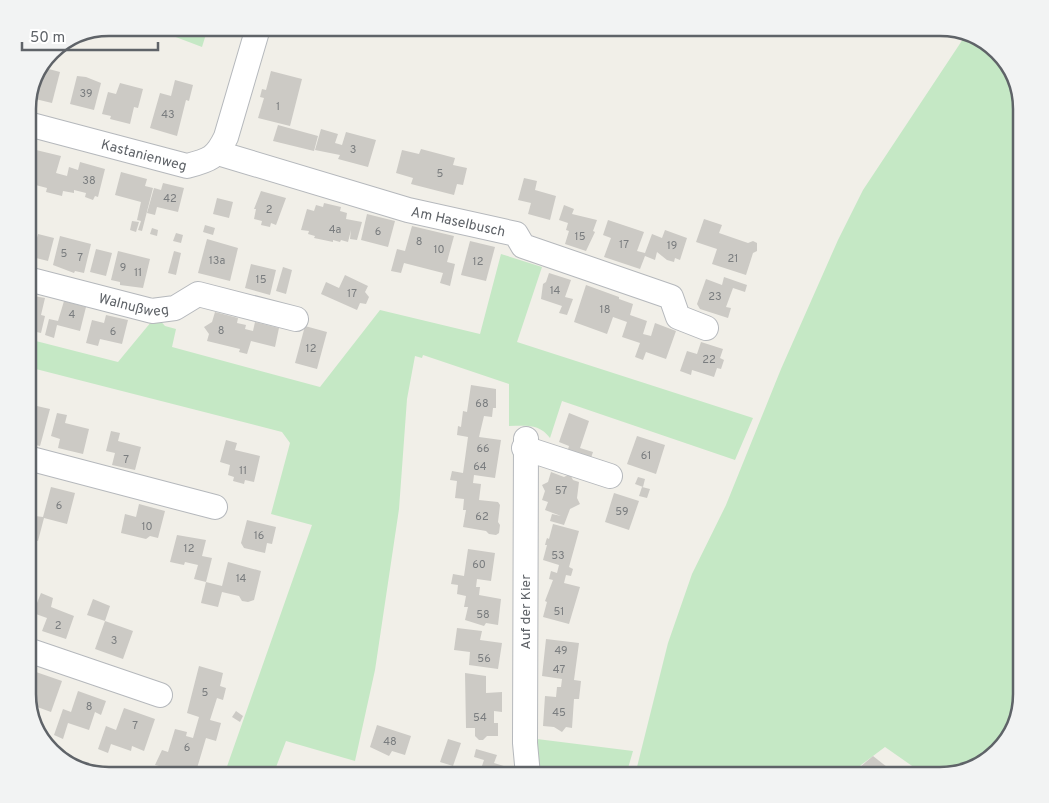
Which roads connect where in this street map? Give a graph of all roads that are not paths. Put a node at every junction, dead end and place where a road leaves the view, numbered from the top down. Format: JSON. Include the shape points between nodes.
{"nodes":[{"id":1,"x":256,"y":36,"type":"edge"},
{"id":2,"x":36,"y":127,"type":"edge"},
{"id":3,"x":218,"y":153,"type":"junction"},
{"id":4,"x":36,"y":281,"type":"edge"},
{"id":5,"x":296,"y":319,"type":"dead end"},
{"id":6,"x":706,"y":328,"type":"dead end"},
{"id":7,"x":36,"y":460,"type":"edge"},
{"id":8,"x":610,"y":476,"type":"dead end"},
{"id":9,"x":215,"y":507,"type":"dead end"},
{"id":10,"x":36,"y":653,"type":"edge"},
{"id":11,"x":160,"y":695,"type":"dead end"},
{"id":12,"x":527,"y":767,"type":"edge"}],
"edges":[{"from":1,"to":3,"type":"street","via":[[226,137]]},
{"from":2,"to":3,"type":"street","name":"Kastanienweg","via":[[187,166]]},
{"from":3,"to":6,"type":"street","name":"Am Haselbusch","via":[[408,210],[516,234],[524,246],[671,297],[678,317]]},
{"from":4,"to":5,"type":"street","name":"Walnußweg","via":[[152,310],[175,308],[198,294]]},
{"from":7,"to":9,"type":"street"},
{"from":8,"to":12,"type":"street","name":"Auf der Kier","via":[[525,444]]},
{"from":10,"to":11,"type":"street"}]}
